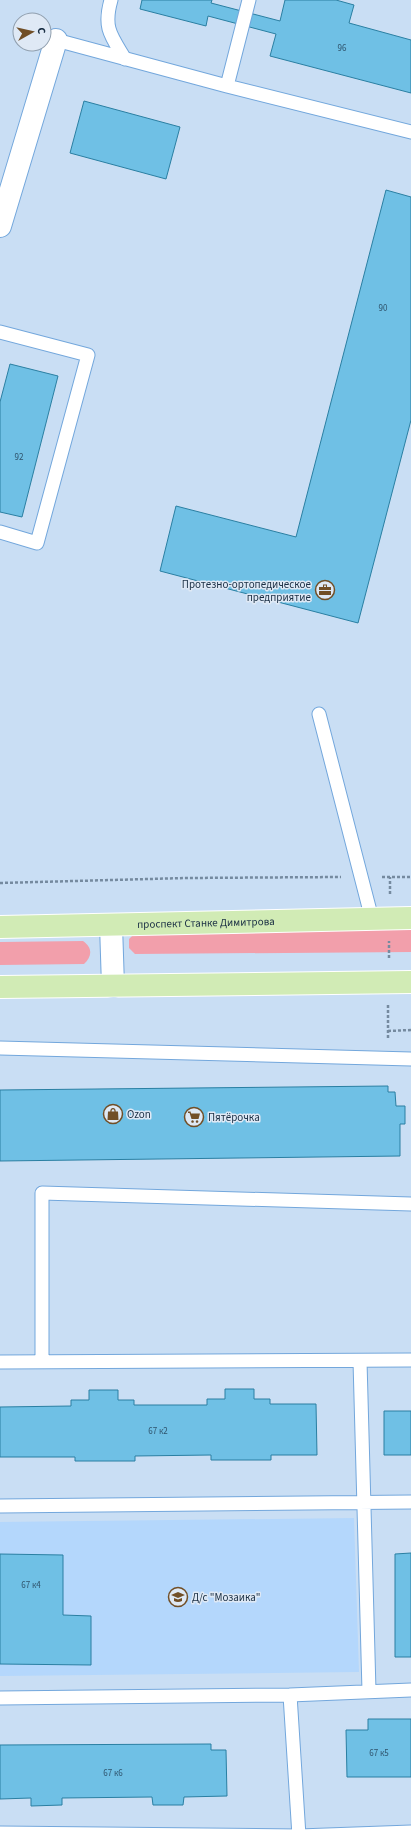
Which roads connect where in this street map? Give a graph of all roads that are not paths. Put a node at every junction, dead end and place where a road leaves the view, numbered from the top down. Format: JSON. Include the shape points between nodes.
{"nodes":[{"id":1,"x":111,"y":0,"type":"edge"},
{"id":2,"x":249,"y":0,"type":"edge"},
{"id":3,"x":56,"y":40,"type":"joint"},
{"id":4,"x":125,"y":59,"type":"junction"},
{"id":5,"x":227,"y":86,"type":"junction"},
{"id":6,"x":411,"y":132,"type":"edge"},
{"id":7,"x":0,"y":226,"type":"edge"},
{"id":8,"x":0,"y":332,"type":"edge"},
{"id":9,"x":0,"y":532,"type":"edge"},
{"id":10,"x":319,"y":714,"type":"dead end"},
{"id":11,"x":372,"y":918,"type":"junction"},
{"id":12,"x":411,"y":918,"type":"edge"},
{"id":13,"x":111,"y":925,"type":"junction"},
{"id":14,"x":0,"y":927,"type":"edge"},
{"id":15,"x":411,"y":982,"type":"edge"},
{"id":16,"x":113,"y":986,"type":"junction"},
{"id":17,"x":0,"y":988,"type":"edge"},
{"id":18,"x":0,"y":1048,"type":"edge"},
{"id":19,"x":411,"y":1059,"type":"edge"},
{"id":20,"x":411,"y":1204,"type":"edge"},
{"id":21,"x":411,"y":1360,"type":"edge"},
{"id":22,"x":42,"y":1361,"type":"junction"},
{"id":23,"x":360,"y":1361,"type":"junction"},
{"id":24,"x":0,"y":1362,"type":"edge"},
{"id":25,"x":411,"y":1502,"type":"edge"},
{"id":26,"x":364,"y":1503,"type":"junction"},
{"id":27,"x":0,"y":1506,"type":"edge"},
{"id":28,"x":411,"y":1690,"type":"edge"},
{"id":29,"x":369,"y":1691,"type":"junction"},
{"id":30,"x":290,"y":1695,"type":"junction"},
{"id":31,"x":0,"y":1698,"type":"edge"},
{"id":32,"x":411,"y":1832,"type":"edge"},
{"id":33,"x":0,"y":1833,"type":"edge"},
{"id":34,"x":299,"y":1836,"type":"edge"}],
"edges":[{"from":1,"to":4,"type":"lane","via":[[107,16],[110,34]]},
{"from":2,"to":5,"type":"lane"},
{"from":3,"to":4,"type":"lane"},
{"from":3,"to":7,"type":"street"},
{"from":4,"to":5,"type":"lane"},
{"from":5,"to":6,"type":"lane"},
{"from":8,"to":9,"type":"lane","via":[[88,355],[37,543]]},
{"from":10,"to":11,"type":"lane"},
{"from":11,"to":12,"type":"main road","name":"проспект Станке Димитрова"},
{"from":11,"to":13,"type":"main road","name":"проспект Станке Димитрова"},
{"from":13,"to":14,"type":"main road","name":"проспект Станке Димитрова"},
{"from":13,"to":16,"type":"street"},
{"from":15,"to":16,"type":"main road"},
{"from":16,"to":17,"type":"main road"},
{"from":18,"to":19,"type":"lane"},
{"from":20,"to":22,"type":"lane","via":[[42,1193]]},
{"from":21,"to":23,"type":"lane"},
{"from":22,"to":23,"type":"lane"},
{"from":22,"to":24,"type":"lane"},
{"from":23,"to":26,"type":"lane"},
{"from":25,"to":26,"type":"lane"},
{"from":26,"to":27,"type":"lane"},
{"from":26,"to":29,"type":"lane"},
{"from":28,"to":29,"type":"lane"},
{"from":29,"to":30,"type":"lane"},
{"from":30,"to":31,"type":"lane"},
{"from":30,"to":34,"type":"lane"},
{"from":32,"to":34,"type":"lane"},
{"from":33,"to":34,"type":"lane"}]}
